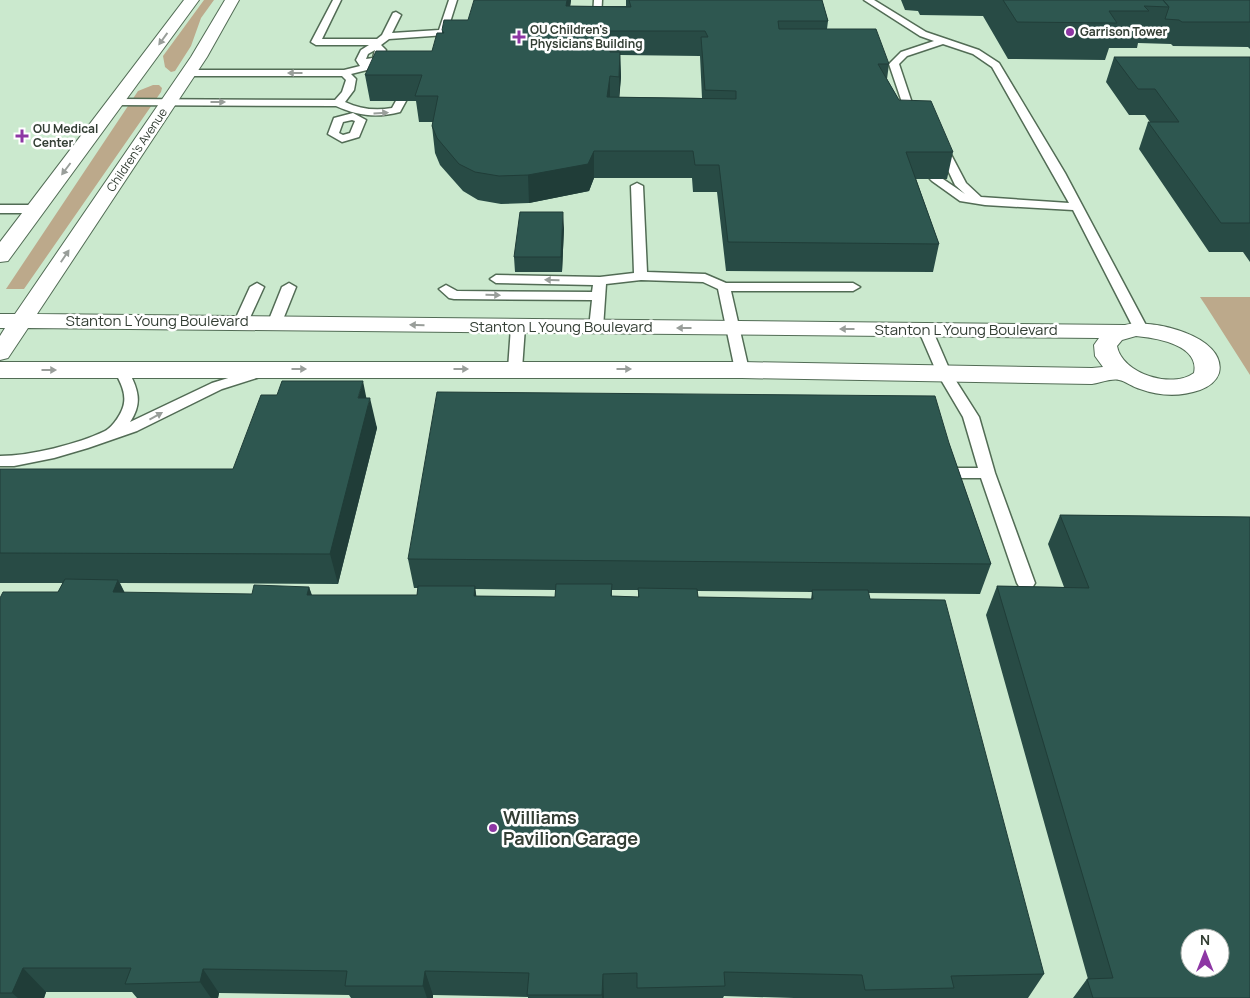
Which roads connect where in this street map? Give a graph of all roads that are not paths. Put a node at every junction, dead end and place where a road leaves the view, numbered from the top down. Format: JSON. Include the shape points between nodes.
{"nodes":[{"id":1,"x":192,"y":0,"type":"edge"},
{"id":2,"x":232,"y":0,"type":"edge"},
{"id":3,"x":337,"y":0,"type":"edge"},
{"id":4,"x":453,"y":0,"type":"edge"},
{"id":5,"x":598,"y":0,"type":"edge"},
{"id":6,"x":868,"y":0,"type":"edge"},
{"id":7,"x":396,"y":15,"type":"dead end"},
{"id":8,"x":598,"y":16,"type":"edge"},
{"id":9,"x":386,"y":36,"type":"junction"},
{"id":10,"x":943,"y":41,"type":"junction"},
{"id":11,"x":377,"y":44,"type":"junction"},
{"id":12,"x":365,"y":66,"type":"junction"},
{"id":13,"x":387,"y":68,"type":"edge"},
{"id":14,"x":188,"y":73,"type":"junction"},
{"id":15,"x":344,"y":73,"type":"junction"},
{"id":16,"x":401,"y":101,"type":"edge"},
{"id":17,"x":116,"y":102,"type":"junction"},
{"id":18,"x":169,"y":102,"type":"junction"},
{"id":19,"x":338,"y":103,"type":"junction"},
{"id":20,"x":354,"y":113,"type":"joint"},
{"id":21,"x":917,"y":123,"type":"edge"},
{"id":22,"x":937,"y":135,"type":"edge"},
{"id":23,"x":936,"y":179,"type":"edge"},
{"id":24,"x":637,"y":186,"type":"dead end"},
{"id":25,"x":978,"y":200,"type":"junction"},
{"id":26,"x":1076,"y":207,"type":"junction"},
{"id":27,"x":0,"y":209,"type":"edge"},
{"id":28,"x":36,"y":209,"type":"junction"},
{"id":29,"x":0,"y":256,"type":"edge"},
{"id":30,"x":640,"y":276,"type":"junction"},
{"id":31,"x":496,"y":279,"type":"dead end"},
{"id":32,"x":600,"y":281,"type":"junction"},
{"id":33,"x":257,"y":286,"type":"dead end"},
{"id":34,"x":289,"y":286,"type":"dead end"},
{"id":35,"x":724,"y":287,"type":"junction"},
{"id":36,"x":853,"y":287,"type":"dead end"},
{"id":37,"x":446,"y":288,"type":"dead end"},
{"id":38,"x":600,"y":296,"type":"junction"},
{"id":39,"x":10,"y":321,"type":"edge"},
{"id":40,"x":241,"y":322,"type":"junction"},
{"id":41,"x":275,"y":322,"type":"junction"},
{"id":42,"x":518,"y":327,"type":"junction"},
{"id":43,"x":596,"y":328,"type":"junction"},
{"id":44,"x":732,"y":328,"type":"junction"},
{"id":45,"x":925,"y":330,"type":"junction"},
{"id":46,"x":1132,"y":330,"type":"junction"},
{"id":47,"x":0,"y":353,"type":"edge"},
{"id":48,"x":514,"y":369,"type":"junction"},
{"id":49,"x":0,"y":370,"type":"edge"},
{"id":50,"x":121,"y":370,"type":"junction"},
{"id":51,"x":268,"y":370,"type":"junction"},
{"id":52,"x":742,"y":370,"type":"junction"},
{"id":53,"x":1120,"y":372,"type":"junction"},
{"id":54,"x":944,"y":373,"type":"junction"},
{"id":55,"x":111,"y":434,"type":"junction"},
{"id":56,"x":0,"y":462,"type":"edge"},
{"id":57,"x":941,"y":473,"type":"edge"},
{"id":58,"x":987,"y":473,"type":"junction"},
{"id":59,"x":1026,"y":583,"type":"dead end"}],
"edges":[{"from":1,"to":17,"type":"street","one_way":true},
{"from":2,"to":14,"type":"street","name":"Children's Avenue"},
{"from":3,"to":11,"type":"lane","via":[[316,42]]},
{"from":4,"to":9,"type":"lane","via":[[444,33]]},
{"from":5,"to":8,"type":"lane"},
{"from":6,"to":10,"type":"lane","via":[[918,31]]},
{"from":7,"to":9,"type":"lane"},
{"from":9,"to":11,"type":"lane"},
{"from":10,"to":21,"type":"lane","via":[[904,54],[894,64]]},
{"from":10,"to":26,"type":"lane","via":[[976,52],[996,65]]},
{"from":11,"to":12,"type":"lane","via":[[381,50],[377,60]]},
{"from":12,"to":13,"type":"lane"},
{"from":12,"to":15,"type":"lane"},
{"from":15,"to":14,"type":"lane","one_way":true},
{"from":14,"to":18,"type":"street","name":"Children's Avenue"},
{"from":15,"to":19,"type":"lane","via":[[351,79],[351,86]]},
{"from":20,"to":16,"type":"lane","one_way":true,"via":[[386,113],[396,110]]},
{"from":17,"to":18,"type":"lane"},
{"from":17,"to":28,"type":"street","one_way":true},
{"from":18,"to":19,"type":"lane","one_way":true},
{"from":39,"to":18,"type":"street","name":"Children's Avenue","one_way":true,"via":[[37,296]]},
{"from":19,"to":20,"type":"lane"},
{"from":22,"to":25,"type":"lane","via":[[961,185]]},
{"from":23,"to":25,"type":"lane","via":[[960,197]]},
{"from":24,"to":30,"type":"lane"},
{"from":25,"to":26,"type":"lane"},
{"from":26,"to":46,"type":"lane"},
{"from":27,"to":28,"type":"lane"},
{"from":28,"to":29,"type":"street"},
{"from":30,"to":32,"type":"lane"},
{"from":30,"to":35,"type":"lane","via":[[705,278]]},
{"from":32,"to":31,"type":"lane","one_way":true},
{"from":32,"to":38,"type":"lane"},
{"from":33,"to":40,"type":"lane"},
{"from":34,"to":41,"type":"lane"},
{"from":35,"to":36,"type":"lane"},
{"from":35,"to":44,"type":"lane"},
{"from":37,"to":38,"type":"lane","one_way":true,"via":[[454,295]]},
{"from":38,"to":43,"type":"lane"},
{"from":39,"to":40,"type":"street","name":"Stanton L Young Boulevard"},
{"from":39,"to":47,"type":"street","name":"Children's Avenue"},
{"from":40,"to":41,"type":"street","name":"Stanton L Young Boulevard"},
{"from":42,"to":41,"type":"street","name":"Stanton L Young Boulevard","one_way":true},
{"from":42,"to":43,"type":"street","name":"Stanton L Young Boulevard"},
{"from":42,"to":48,"type":"lane"},
{"from":44,"to":43,"type":"street","name":"Stanton L Young Boulevard","one_way":true},
{"from":45,"to":44,"type":"street","name":"Stanton L Young Boulevard","one_way":true},
{"from":44,"to":52,"type":"lane"},
{"from":45,"to":46,"type":"street","name":"Stanton L Young Boulevard"},
{"from":45,"to":54,"type":"lane"},
{"from":46,"to":53,"type":"street","via":[[1110,338],[1106,343],[1110,361]]},
{"from":46,"to":53,"type":"street","name":"Stanton L Young Boulevard","via":[[1170,334],[1192,345],[1205,359],[1206,374],[1197,383],[1171,388],[1143,383]]},
{"from":51,"to":48,"type":"street","one_way":true},
{"from":48,"to":52,"type":"street","one_way":true},
{"from":49,"to":50,"type":"street","one_way":true},
{"from":50,"to":51,"type":"street"},
{"from":50,"to":55,"type":"lane","via":[[133,402],[127,416]]},
{"from":55,"to":51,"type":"lane","one_way":true,"via":[[149,420],[217,386]]},
{"from":52,"to":54,"type":"street"},
{"from":53,"to":54,"type":"street","via":[[1092,376]]},
{"from":54,"to":58,"type":"lane","via":[[971,416]]},
{"from":55,"to":56,"type":"lane","via":[[54,454]]},
{"from":57,"to":58,"type":"lane"},
{"from":58,"to":59,"type":"lane"}]}
